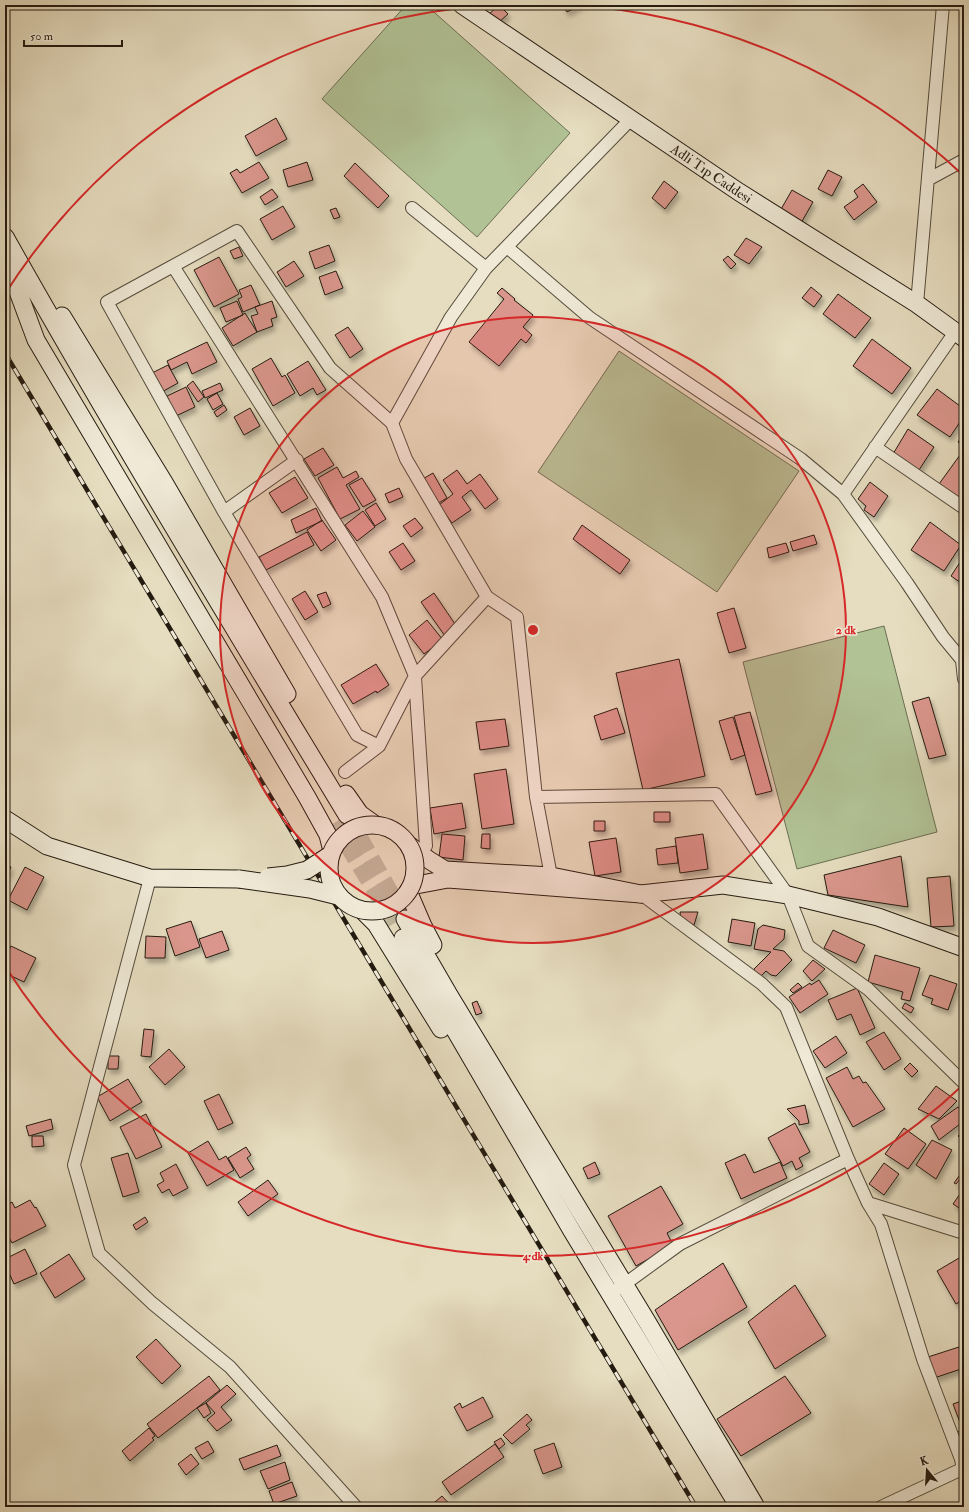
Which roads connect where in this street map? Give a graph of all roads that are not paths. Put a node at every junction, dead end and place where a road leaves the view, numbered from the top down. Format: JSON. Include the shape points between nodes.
{"nodes":[{"id":1,"x":462,"y":5,"type":"edge"},
{"id":2,"x":943,"y":5,"type":"edge"},
{"id":3,"x":631,"y":119,"type":"junction"},
{"id":4,"x":964,"y":160,"type":"edge"},
{"id":5,"x":929,"y":179,"type":"junction"},
{"id":6,"x":412,"y":208,"type":"dead end"},
{"id":7,"x":5,"y":237,"type":"edge"},
{"id":8,"x":507,"y":247,"type":"junction"},
{"id":9,"x":173,"y":266,"type":"junction"},
{"id":10,"x":5,"y":267,"type":"edge"},
{"id":11,"x":486,"y":268,"type":"junction"},
{"id":12,"x":22,"y":281,"type":"junction"},
{"id":13,"x":918,"y":304,"type":"junction"},
{"id":14,"x":959,"y":335,"type":"edge"},
{"id":15,"x":392,"y":424,"type":"junction"},
{"id":16,"x":875,"y":447,"type":"junction"},
{"id":17,"x":297,"y":460,"type":"junction"},
{"id":18,"x":843,"y":494,"type":"junction"},
{"id":19,"x":964,"y":508,"type":"edge"},
{"id":20,"x":224,"y":512,"type":"junction"},
{"id":21,"x":487,"y":597,"type":"junction"},
{"id":22,"x":963,"y":659,"type":"edge"},
{"id":23,"x":415,"y":676,"type":"junction"},
{"id":24,"x":964,"y":679,"type":"edge"},
{"id":25,"x":379,"y":746,"type":"junction"},
{"id":26,"x":344,"y":772,"type":"dead end"},
{"id":27,"x":536,"y":797,"type":"junction"},
{"id":28,"x":5,"y":819,"type":"edge"},
{"id":29,"x":341,"y":819,"type":"tunnel mouth"},
{"id":30,"x":374,"y":824,"type":"junction"},
{"id":31,"x":410,"y":846,"type":"junction"},
{"id":32,"x":426,"y":846,"type":"dead end"},
{"id":33,"x":331,"y":853,"type":"junction"},
{"id":34,"x":551,"y":876,"type":"junction"},
{"id":35,"x":150,"y":878,"type":"junction"},
{"id":36,"x":521,"y":879,"type":"junction"},
{"id":37,"x":240,"y":880,"type":"junction"},
{"id":38,"x":410,"y":889,"type":"junction"},
{"id":39,"x":641,"y":894,"type":"junction"},
{"id":40,"x":788,"y":895,"type":"junction"},
{"id":41,"x":338,"y":896,"type":"junction"},
{"id":42,"x":363,"y":911,"type":"junction"},
{"id":43,"x":964,"y":948,"type":"edge"},
{"id":44,"x":964,"y":1083,"type":"edge"},
{"id":45,"x":848,"y":1159,"type":"junction"},
{"id":46,"x":868,"y":1203,"type":"junction"},
{"id":47,"x":885,"y":1208,"type":"junction"},
{"id":48,"x":881,"y":1224,"type":"junction"},
{"id":49,"x":964,"y":1233,"type":"edge"},
{"id":50,"x":625,"y":1285,"type":"junction"},
{"id":51,"x":610,"y":1294,"type":"junction"},
{"id":52,"x":964,"y":1470,"type":"edge"},
{"id":53,"x":356,"y":1507,"type":"edge"},
{"id":54,"x":739,"y":1507,"type":"edge"},
{"id":55,"x":756,"y":1507,"type":"edge"},
{"id":56,"x":881,"y":1507,"type":"edge"}],
"edges":[{"from":1,"to":3,"type":"main road","name":"Adli Tıp Caddesi"},
{"from":2,"to":5,"type":"street"},
{"from":3,"to":8,"type":"street"},
{"from":3,"to":13,"type":"main road","name":"Adli Tıp Caddesi","via":[[739,192]]},
{"from":4,"to":5,"type":"street"},
{"from":5,"to":13,"type":"street"},
{"from":6,"to":11,"type":"street"},
{"from":7,"to":12,"type":"main road"},
{"from":8,"to":11,"type":"street"},
{"from":8,"to":18,"type":"street","via":[[590,318],[801,459]]},
{"from":9,"to":15,"type":"street","via":[[237,231],[330,368]]},
{"from":9,"to":17,"type":"street"},
{"from":9,"to":20,"type":"street","via":[[107,302]]},
{"from":10,"to":12,"type":"main road"},
{"from":11,"to":15,"type":"street","via":[[451,317]]},
{"from":12,"to":29,"type":"main road","via":[[121,456]]},
{"from":12,"to":30,"type":"main road","via":[[66,320],[343,789],[360,814]]},
{"from":12,"to":33,"type":"main road","via":[[36,340],[307,797],[328,835]]},
{"from":13,"to":14,"type":"main road","name":"Adli Tıp Caddesi"},
{"from":14,"to":16,"type":"street"},
{"from":15,"to":21,"type":"street","via":[[406,459]]},
{"from":16,"to":18,"type":"street"},
{"from":16,"to":19,"type":"street"},
{"from":17,"to":20,"type":"street"},
{"from":17,"to":23,"type":"street","via":[[382,597]]},
{"from":18,"to":22,"type":"street","via":[[943,637]]},
{"from":20,"to":25,"type":"street","via":[[357,736]]},
{"from":21,"to":23,"type":"street"},
{"from":21,"to":27,"type":"street","via":[[517,617]]},
{"from":22,"to":24,"type":"street"},
{"from":23,"to":25,"type":"street"},
{"from":23,"to":32,"type":"street"},
{"from":25,"to":26,"type":"street"},
{"from":27,"to":34,"type":"street"},
{"from":27,"to":40,"type":"street","via":[[716,794]]},
{"from":28,"to":35,"type":"main road","via":[[47,846]]},
{"from":30,"to":31,"type":"main road","bridge":true,"via":[[388,827]]},
{"from":30,"to":33,"type":"main road","bridge":true,"via":[[360,826],[347,832]]},
{"from":31,"to":36,"type":"main road","via":[[445,870]]},
{"from":31,"to":38,"type":"main road","bridge":true,"via":[[415,859],[415,873]]},
{"from":33,"to":37,"type":"main road","bridge":true,"via":[[307,870]]},
{"from":33,"to":41,"type":"main road","bridge":true,"via":[[328,869],[331,884]]},
{"from":34,"to":36,"type":"main road"},
{"from":34,"to":39,"type":"main road"},
{"from":35,"to":37,"type":"main road"},
{"from":35,"to":53,"type":"street","via":[[74,1165],[99,1253],[152,1303],[230,1367]]},
{"from":36,"to":38,"type":"main road","via":[[448,879]]},
{"from":36,"to":39,"type":"main road"},
{"from":37,"to":41,"type":"main road","bridge":true,"via":[[310,889]]},
{"from":38,"to":42,"type":"main road","bridge":true,"via":[[392,907],[378,911]]},
{"from":38,"to":50,"type":"main road","via":[[423,926],[455,987],[532,1112],[600,1233]]},
{"from":39,"to":40,"type":"main road","via":[[723,885]]},
{"from":39,"to":45,"type":"street","via":[[762,984],[786,1007]]},
{"from":40,"to":43,"type":"main road","via":[[878,917]]},
{"from":40,"to":44,"type":"street","via":[[808,946],[868,990]]},
{"from":41,"to":42,"type":"main road","bridge":true,"via":[[349,905]]},
{"from":42,"to":51,"type":"main road","via":[[376,924],[530,1177]]},
{"from":45,"to":46,"type":"street"},
{"from":45,"to":50,"type":"street","via":[[680,1244]]},
{"from":46,"to":47,"type":"street"},
{"from":46,"to":48,"type":"street"},
{"from":47,"to":48,"type":"street"},
{"from":47,"to":49,"type":"street"},
{"from":48,"to":52,"type":"street","via":[[923,1359]]},
{"from":50,"to":51,"type":"street"},
{"from":50,"to":51,"type":"main road","via":[[449,995],[400,922],[452,1025]]},
{"from":50,"to":55,"type":"main road"},
{"from":51,"to":54,"type":"main road"},
{"from":52,"to":56,"type":"street"}]}
